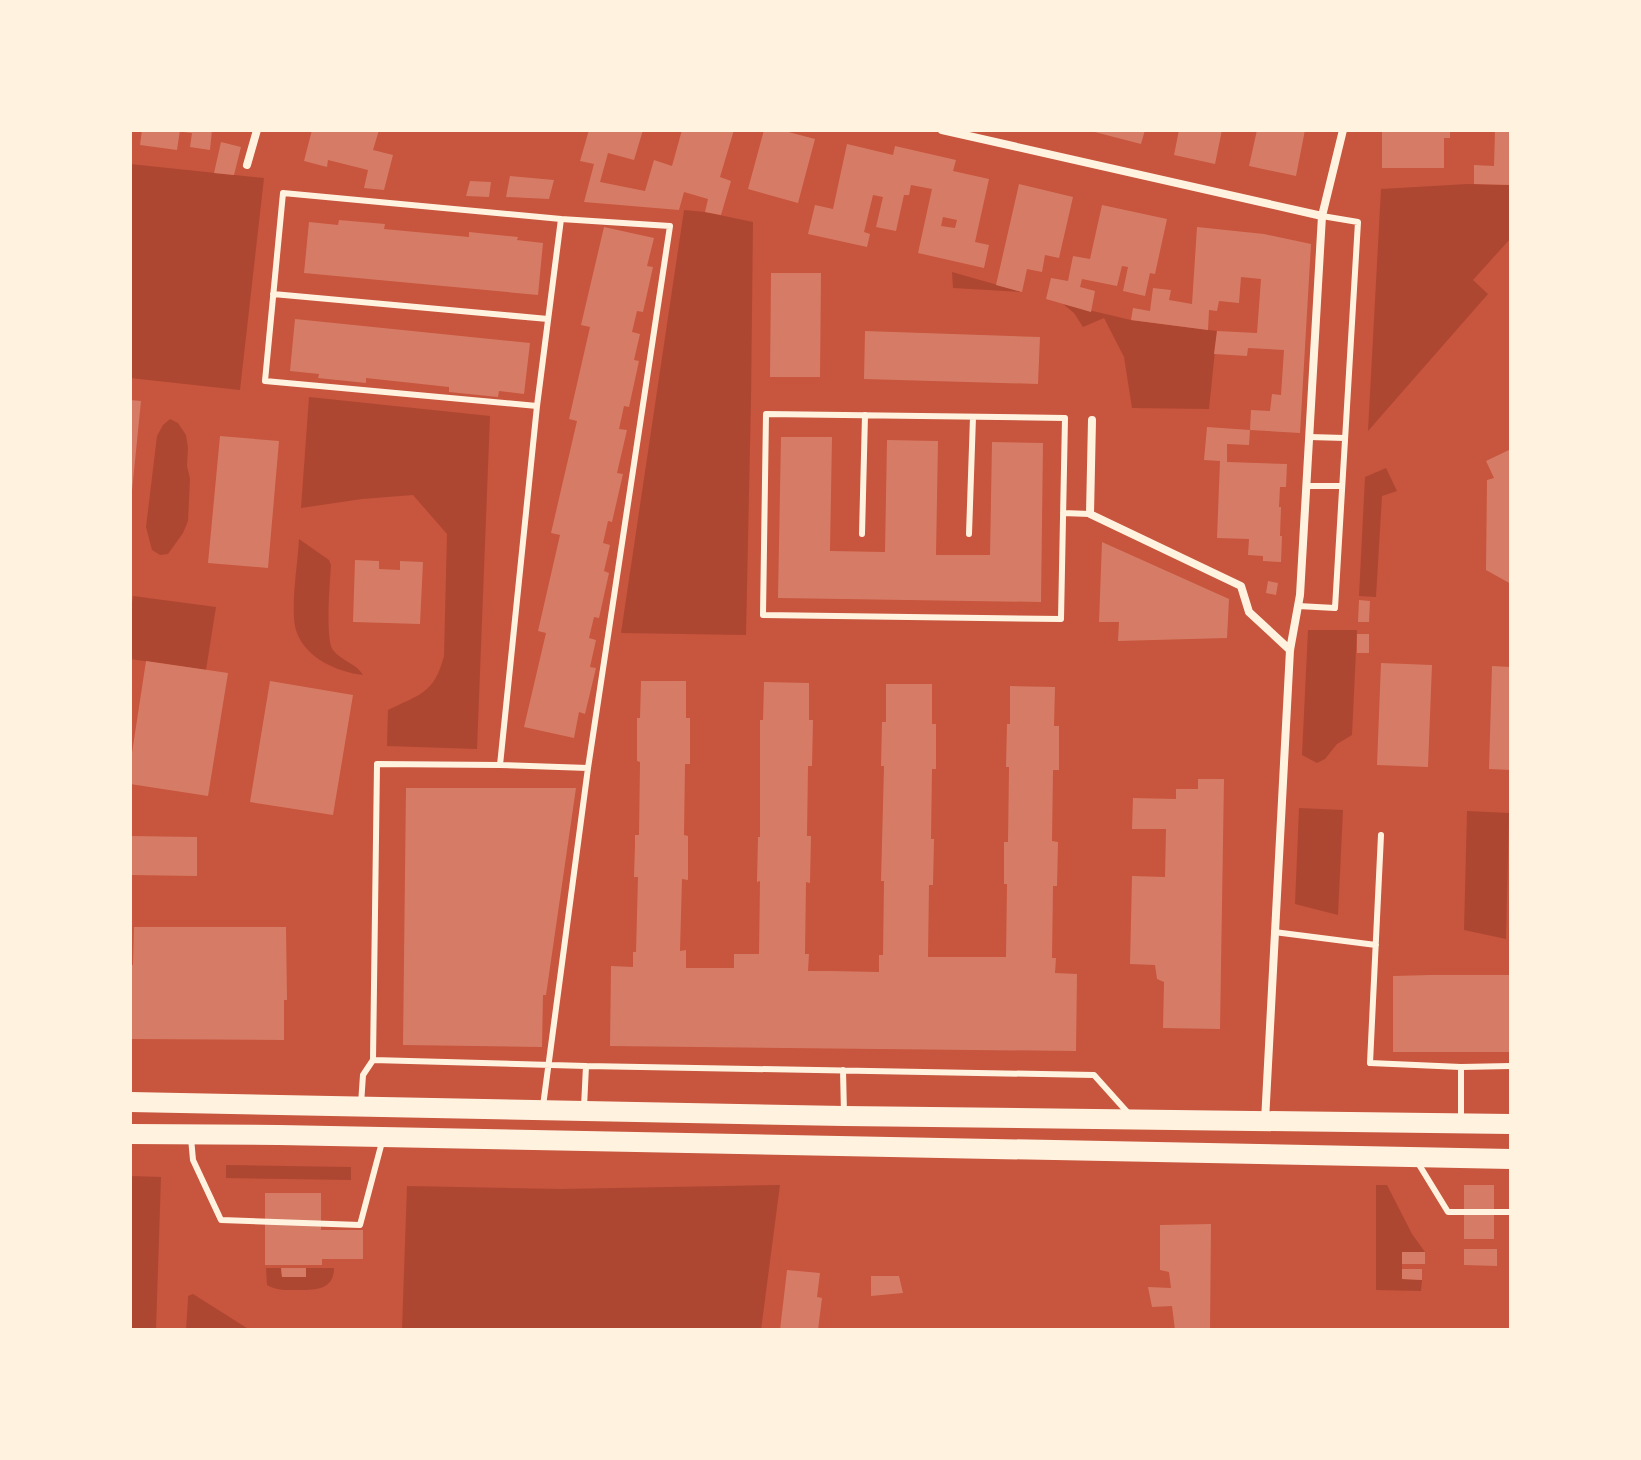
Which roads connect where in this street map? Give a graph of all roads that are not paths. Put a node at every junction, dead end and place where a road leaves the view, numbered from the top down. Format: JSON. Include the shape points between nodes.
{"nodes":[{"id":1,"x":257,"y":130,"type":"edge"},
{"id":2,"x":942,"y":130,"type":"edge"},
{"id":3,"x":1343,"y":130,"type":"edge"},
{"id":4,"x":247,"y":165,"type":"dead end"},
{"id":5,"x":1322,"y":216,"type":"junction"},
{"id":6,"x":561,"y":219,"type":"junction"},
{"id":7,"x":273,"y":294,"type":"junction"},
{"id":8,"x":548,"y":319,"type":"junction"},
{"id":9,"x":537,"y":406,"type":"junction"},
{"id":10,"x":865,"y":415,"type":"junction"},
{"id":11,"x":973,"y":417,"type":"junction"},
{"id":12,"x":1092,"y":420,"type":"dead end"},
{"id":13,"x":1309,"y":437,"type":"junction"},
{"id":14,"x":1345,"y":438,"type":"junction"},
{"id":15,"x":1306,"y":486,"type":"junction"},
{"id":16,"x":1342,"y":486,"type":"junction"},
{"id":17,"x":1063,"y":513,"type":"junction"},
{"id":18,"x":1090,"y":514,"type":"junction"},
{"id":19,"x":862,"y":534,"type":"dead end"},
{"id":20,"x":969,"y":534,"type":"dead end"},
{"id":21,"x":1298,"y":606,"type":"junction"},
{"id":22,"x":1290,"y":650,"type":"junction"},
{"id":23,"x":500,"y":765,"type":"junction"},
{"id":24,"x":588,"y":768,"type":"junction"},
{"id":25,"x":1381,"y":835,"type":"dead end"},
{"id":26,"x":1274,"y":932,"type":"junction"},
{"id":27,"x":1376,"y":945,"type":"junction"},
{"id":28,"x":373,"y":1060,"type":"junction"},
{"id":29,"x":547,"y":1065,"type":"junction"},
{"id":30,"x":586,"y":1066,"type":"junction"},
{"id":31,"x":1511,"y":1066,"type":"edge"},
{"id":32,"x":1461,"y":1067,"type":"junction"},
{"id":33,"x":843,"y":1070,"type":"junction"},
{"id":34,"x":130,"y":1102,"type":"edge"},
{"id":35,"x":361,"y":1107,"type":"junction"},
{"id":36,"x":542,"y":1109,"type":"junction"},
{"id":37,"x":584,"y":1110,"type":"junction"},
{"id":38,"x":844,"y":1116,"type":"junction"},
{"id":39,"x":1135,"y":1120,"type":"junction"},
{"id":40,"x":1265,"y":1122,"type":"junction"},
{"id":41,"x":1461,"y":1124,"type":"junction"},
{"id":42,"x":1511,"y":1124,"type":"edge"},
{"id":43,"x":130,"y":1134,"type":"edge"},
{"id":44,"x":190,"y":1135,"type":"junction"},
{"id":45,"x":384,"y":1138,"type":"junction"},
{"id":46,"x":1414,"y":1157,"type":"junction"},
{"id":47,"x":1511,"y":1159,"type":"edge"},
{"id":48,"x":1511,"y":1212,"type":"edge"}],
"edges":[{"from":1,"to":4,"type":"street"},
{"from":2,"to":5,"type":"street"},
{"from":3,"to":5,"type":"street"},
{"from":5,"to":13,"type":"street"},
{"from":5,"to":14,"type":"lane","via":[[1358,222]]},
{"from":6,"to":7,"type":"lane","via":[[283,193]]},
{"from":6,"to":8,"type":"lane"},
{"from":6,"to":24,"type":"lane","via":[[670,226]]},
{"from":7,"to":8,"type":"lane"},
{"from":7,"to":9,"type":"lane","via":[[265,381]]},
{"from":8,"to":9,"type":"lane"},
{"from":9,"to":23,"type":"lane"},
{"from":10,"to":11,"type":"lane"},
{"from":10,"to":17,"type":"lane","via":[[766,414],[763,615],[1061,619]]},
{"from":10,"to":19,"type":"lane"},
{"from":11,"to":17,"type":"lane","via":[[1065,418]]},
{"from":11,"to":20,"type":"lane"},
{"from":12,"to":18,"type":"street"},
{"from":13,"to":14,"type":"lane"},
{"from":13,"to":15,"type":"street"},
{"from":14,"to":16,"type":"lane"},
{"from":15,"to":16,"type":"lane"},
{"from":15,"to":21,"type":"street"},
{"from":16,"to":21,"type":"lane","via":[[1335,608]]},
{"from":17,"to":18,"type":"lane"},
{"from":18,"to":22,"type":"street","via":[[1241,586],[1249,612]]},
{"from":21,"to":22,"type":"street"},
{"from":22,"to":26,"type":"street"},
{"from":23,"to":24,"type":"lane"},
{"from":23,"to":28,"type":"lane","via":[[377,764]]},
{"from":24,"to":29,"type":"lane"},
{"from":25,"to":27,"type":"lane"},
{"from":26,"to":27,"type":"lane"},
{"from":26,"to":40,"type":"street"},
{"from":27,"to":32,"type":"lane","via":[[1370,1063]]},
{"from":28,"to":29,"type":"lane"},
{"from":28,"to":35,"type":"lane","via":[[363,1075]]},
{"from":29,"to":30,"type":"lane"},
{"from":29,"to":36,"type":"lane"},
{"from":30,"to":33,"type":"lane"},
{"from":30,"to":37,"type":"lane"},
{"from":31,"to":32,"type":"lane"},
{"from":32,"to":41,"type":"lane"},
{"from":33,"to":38,"type":"lane"},
{"from":33,"to":39,"type":"lane","via":[[1094,1075]]},
{"from":34,"to":35,"type":"main road"},
{"from":35,"to":36,"type":"main road"},
{"from":36,"to":37,"type":"main road"},
{"from":37,"to":38,"type":"main road"},
{"from":38,"to":39,"type":"main road"},
{"from":39,"to":40,"type":"main road"},
{"from":40,"to":41,"type":"main road"},
{"from":41,"to":42,"type":"main road"},
{"from":43,"to":44,"type":"main road"},
{"from":44,"to":45,"type":"main road"},
{"from":44,"to":45,"type":"lane","via":[[193,1160],[221,1220],[360,1225]]},
{"from":45,"to":46,"type":"main road"},
{"from":46,"to":47,"type":"main road"},
{"from":46,"to":48,"type":"lane","via":[[1448,1212]]}]}
